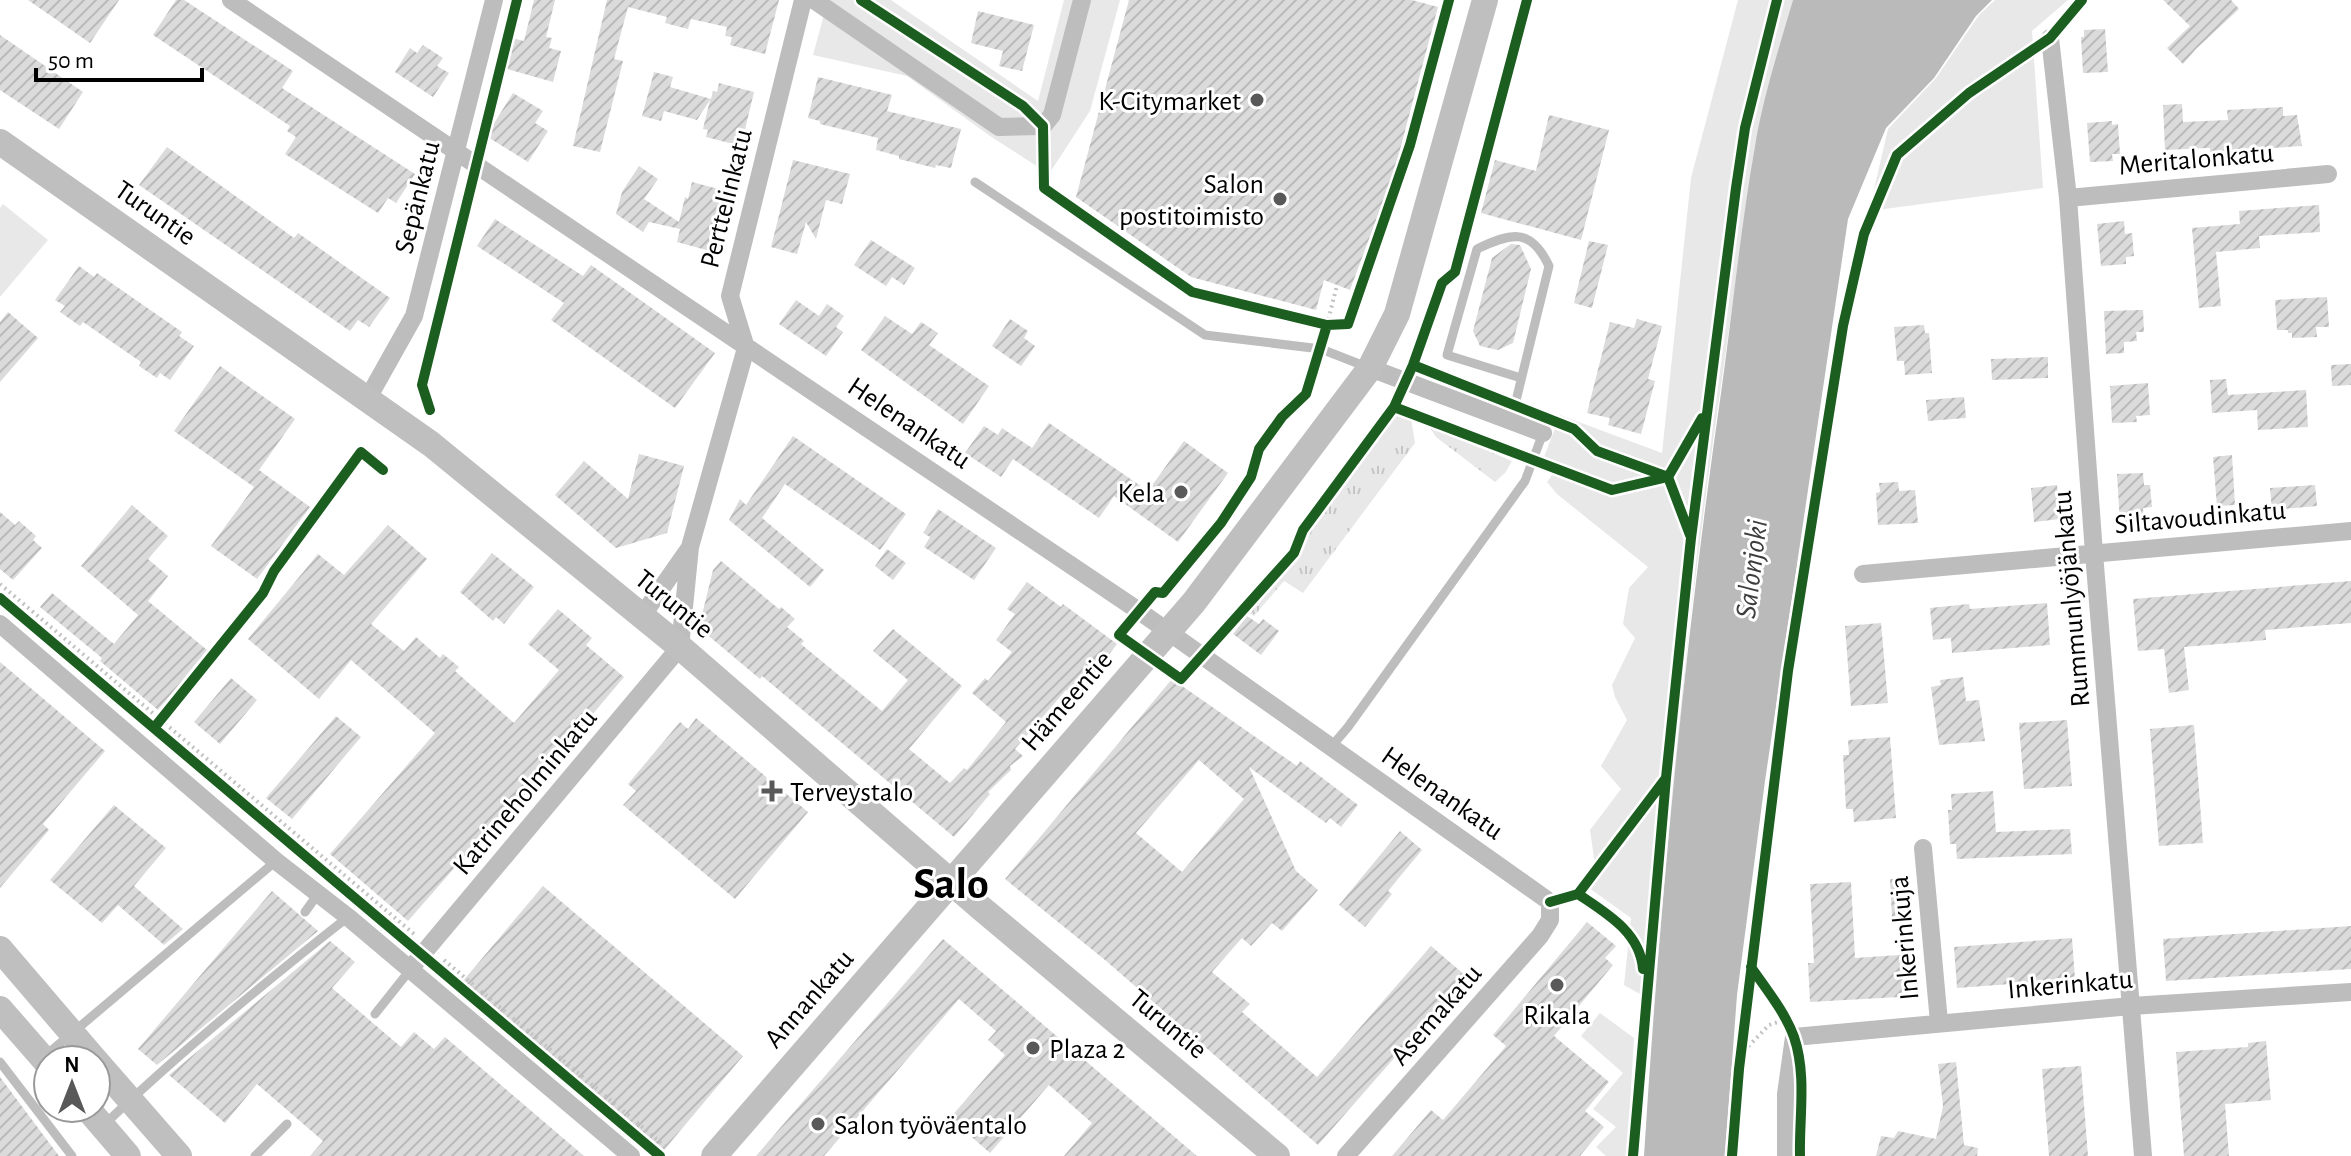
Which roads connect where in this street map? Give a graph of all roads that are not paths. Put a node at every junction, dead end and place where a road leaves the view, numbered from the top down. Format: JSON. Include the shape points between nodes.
{"nodes":[{"id":1,"x":231,"y":0,"type":"edge"},
{"id":2,"x":494,"y":0,"type":"edge"},
{"id":3,"x":803,"y":0,"type":"edge"},
{"id":4,"x":814,"y":0,"type":"edge"},
{"id":5,"x":1082,"y":0,"type":"edge"},
{"id":6,"x":1485,"y":0,"type":"edge"},
{"id":7,"x":2050,"y":38,"type":"dead end"},
{"id":8,"x":0,"y":142,"type":"edge"},
{"id":9,"x":457,"y":153,"type":"junction"},
{"id":10,"x":2328,"y":174,"type":"dead end"},
{"id":11,"x":975,"y":182,"type":"dead end"},
{"id":12,"x":2068,"y":198,"type":"junction"},
{"id":13,"x":746,"y":348,"type":"junction"},
{"id":14,"x":1370,"y":368,"type":"junction"},
{"id":15,"x":1521,"y":378,"type":"junction"},
{"id":16,"x":368,"y":398,"type":"junction"},
{"id":17,"x":1511,"y":421,"type":"junction"},
{"id":18,"x":1543,"y":433,"type":"joint"},
{"id":19,"x":2351,"y":531,"type":"edge"},
{"id":20,"x":690,"y":547,"type":"junction"},
{"id":21,"x":2094,"y":553,"type":"junction"},
{"id":22,"x":1863,"y":574,"type":"dead end"},
{"id":23,"x":642,"y":616,"type":"junction"},
{"id":24,"x":0,"y":624,"type":"edge"},
{"id":25,"x":1168,"y":632,"type":"junction"},
{"id":26,"x":680,"y":647,"type":"junction"},
{"id":27,"x":1331,"y":747,"type":"junction"},
{"id":28,"x":1923,"y":848,"type":"dead end"},
{"id":29,"x":276,"y":861,"type":"junction"},
{"id":30,"x":951,"y":882,"type":"junction"},
{"id":31,"x":318,"y":894,"type":"junction"},
{"id":32,"x":1550,"y":902,"type":"joint"},
{"id":33,"x":305,"y":912,"type":"dead end"},
{"id":34,"x":348,"y":917,"type":"junction"},
{"id":35,"x":0,"y":949,"type":"edge"},
{"id":36,"x":418,"y":955,"type":"junction"},
{"id":37,"x":2351,"y":992,"type":"edge"},
{"id":38,"x":2131,"y":1006,"type":"junction"},
{"id":39,"x":0,"y":1009,"type":"edge"},
{"id":40,"x":375,"y":1014,"type":"dead end"},
{"id":41,"x":1939,"y":1022,"type":"junction"},
{"id":42,"x":72,"y":1034,"type":"junction"},
{"id":43,"x":62,"y":1044,"type":"edge"},
{"id":44,"x":81,"y":1044,"type":"edge"},
{"id":45,"x":32,"y":1046,"type":"edge"},
{"id":46,"x":0,"y":1062,"type":"edge"},
{"id":47,"x":112,"y":1080,"type":"edge"},
{"id":48,"x":130,"y":1100,"type":"junction"},
{"id":49,"x":112,"y":1109,"type":"edge"},
{"id":50,"x":101,"y":1124,"type":"edge"},
{"id":51,"x":287,"y":1124,"type":"dead end"},
{"id":52,"x":72,"y":1156,"type":"edge"},
{"id":53,"x":128,"y":1156,"type":"edge"},
{"id":54,"x":179,"y":1156,"type":"edge"},
{"id":55,"x":255,"y":1156,"type":"edge"},
{"id":56,"x":631,"y":1156,"type":"edge"},
{"id":57,"x":714,"y":1156,"type":"edge"},
{"id":58,"x":1277,"y":1156,"type":"edge"},
{"id":59,"x":1346,"y":1156,"type":"edge"},
{"id":60,"x":1786,"y":1156,"type":"edge"},
{"id":61,"x":2143,"y":1156,"type":"edge"}],
"edges":[{"from":1,"to":9,"type":"street","name":"Helenankatu"},
{"from":2,"to":9,"type":"street","name":"Sepänkatu"},
{"from":3,"to":13,"type":"street","name":"Perttelinkatu","via":[[730,296]]},
{"from":4,"to":5,"type":"street","via":[[999,127],[1043,126],[1052,115]]},
{"from":6,"to":14,"type":"main road","name":"Hämeentie","via":[[1397,314]]},
{"from":7,"to":12,"type":"street","name":"Rummunlyöjänkatu"},
{"from":8,"to":16,"type":"main road","name":"Turuntie"},
{"from":9,"to":13,"type":"street","name":"Helenankatu"},
{"from":9,"to":16,"type":"street","name":"Sepänkatu","via":[[414,316]]},
{"from":10,"to":12,"type":"street","name":"Meritalonkatu"},
{"from":11,"to":14,"type":"lane","via":[[1205,335],[1321,349]]},
{"from":12,"to":21,"type":"street","name":"Rummunlyöjänkatu"},
{"from":13,"to":20,"type":"street"},
{"from":13,"to":25,"type":"street","name":"Helenankatu"},
{"from":14,"to":17,"type":"street"},
{"from":14,"to":25,"type":"main road","name":"Hämeentie"},
{"from":15,"to":15,"type":"lane","via":[[1549,266],[1539,246],[1519,235],[1477,249],[1447,355]]},
{"from":15,"to":17,"type":"lane"},
{"from":16,"to":23,"type":"main road","name":"Turuntie"},
{"from":17,"to":18,"type":"street"},
{"from":18,"to":27,"type":"lane","via":[[1525,481]]},
{"from":19,"to":21,"type":"street","name":"Siltavoudinkatu"},
{"from":20,"to":23,"type":"street"},
{"from":20,"to":26,"type":"street"},
{"from":21,"to":22,"type":"street","name":"Siltavoudinkatu"},
{"from":21,"to":38,"type":"street","name":"Rummunlyöjänkatu"},
{"from":23,"to":26,"type":"main road","name":"Turuntie"},
{"from":24,"to":29,"type":"street"},
{"from":25,"to":27,"type":"street","name":"Helenankatu"},
{"from":25,"to":30,"type":"main road","name":"Hämeentie"},
{"from":26,"to":30,"type":"main road","name":"Turuntie"},
{"from":26,"to":36,"type":"street","name":"Katrineholminkatu"},
{"from":27,"to":32,"type":"street","name":"Helenankatu"},
{"from":28,"to":41,"type":"street","name":"Inkerinkuja"},
{"from":29,"to":31,"type":"street"},
{"from":29,"to":42,"type":"lane"},
{"from":30,"to":57,"type":"main road","name":"Annankatu"},
{"from":30,"to":58,"type":"main road","name":"Turuntie"},
{"from":31,"to":33,"type":"lane"},
{"from":31,"to":34,"type":"street"},
{"from":32,"to":59,"type":"street","name":"Asemakatu","via":[[1550,920],[1540,936]]},
{"from":34,"to":36,"type":"street"},
{"from":34,"to":48,"type":"lane","via":[[235,1006]]},
{"from":35,"to":42,"type":"main road"},
{"from":36,"to":40,"type":"lane"},
{"from":36,"to":56,"type":"street"},
{"from":37,"to":38,"type":"street","name":"Inkerinkatu"},
{"from":38,"to":41,"type":"street","name":"Inkerinkatu"},
{"from":38,"to":61,"type":"street","name":"Rummunlyöjänkatu"},
{"from":39,"to":45,"type":"main road"},
{"from":41,"to":60,"type":"street","name":"Inkerinkatu","via":[[1794,1037],[1786,1094]]},
{"from":42,"to":43,"type":"lane"},
{"from":42,"to":44,"type":"main road"},
{"from":46,"to":52,"type":"lane"},
{"from":47,"to":48,"type":"main road"},
{"from":48,"to":49,"type":"lane"},
{"from":48,"to":54,"type":"main road"},
{"from":50,"to":53,"type":"main road"},
{"from":51,"to":55,"type":"lane"}]}
